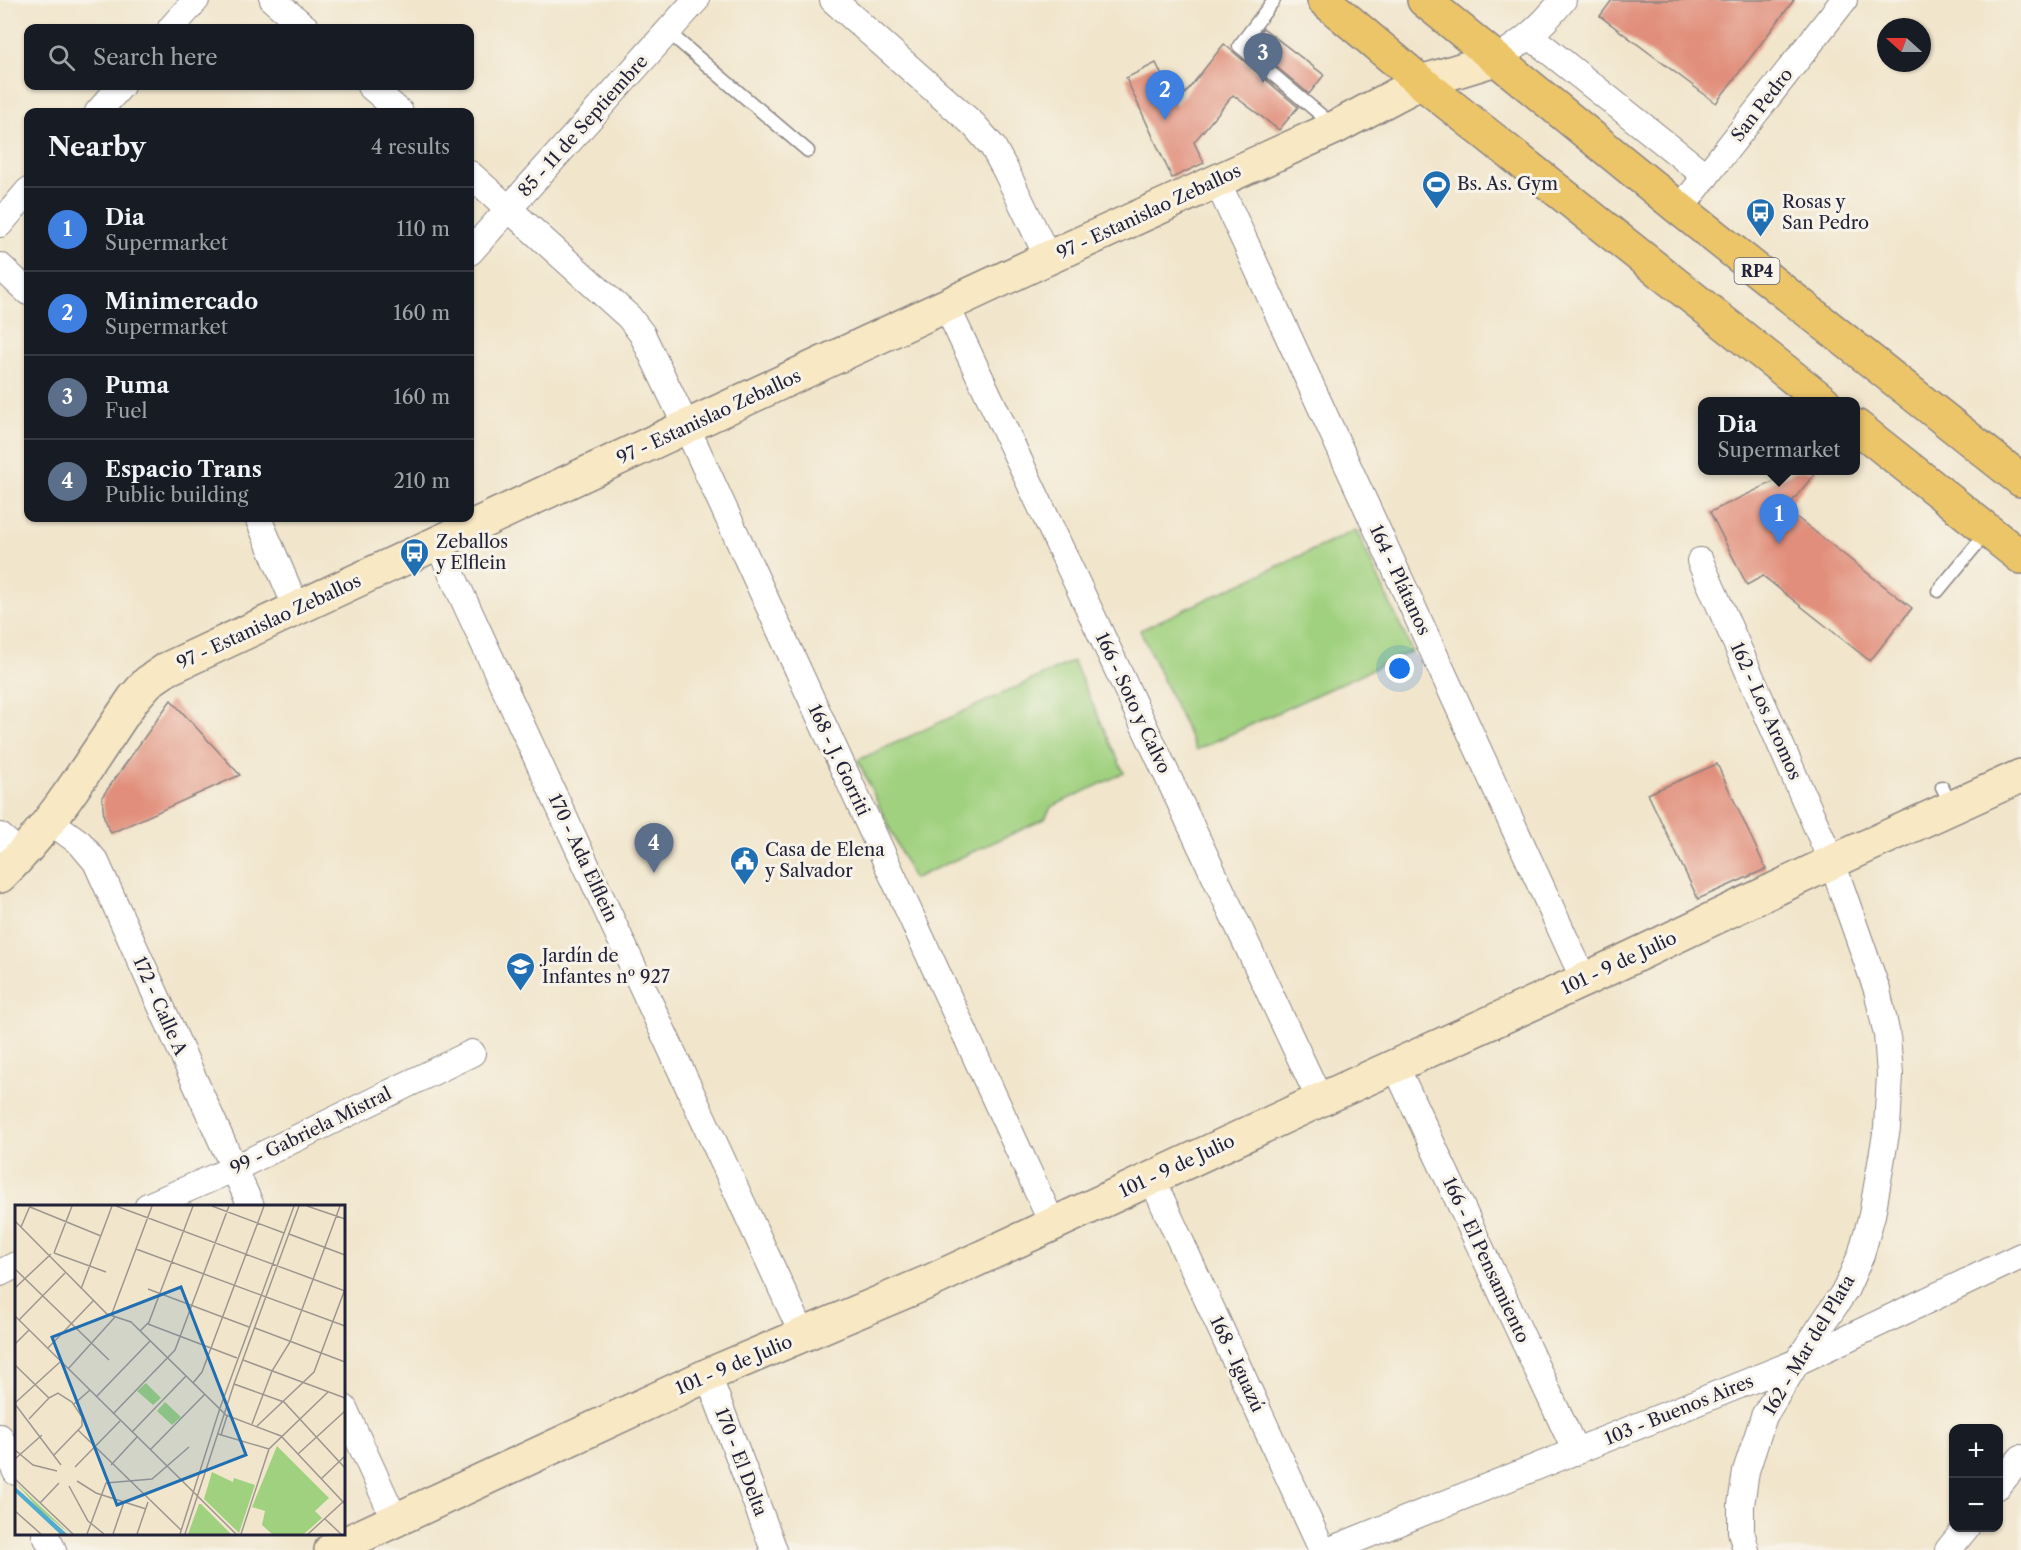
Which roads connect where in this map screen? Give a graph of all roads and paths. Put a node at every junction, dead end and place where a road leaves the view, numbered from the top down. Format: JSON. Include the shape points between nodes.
{"nodes":[{"id":1,"x":196,"y":0,"type":"edge"},
{"id":2,"x":273,"y":0,"type":"edge"},
{"id":3,"x":696,"y":0,"type":"edge"},
{"id":4,"x":833,"y":0,"type":"edge"},
{"id":5,"x":1274,"y":0,"type":"edge"},
{"id":6,"x":1324,"y":0,"type":"edge"},
{"id":7,"x":1424,"y":0,"type":"edge"},
{"id":8,"x":1563,"y":0,"type":"edge"},
{"id":9,"x":1844,"y":0,"type":"edge"},
{"id":10,"x":175,"y":24,"type":"edge"},
{"id":11,"x":301,"y":24,"type":"edge"},
{"id":12,"x":668,"y":32,"type":"junction"},
{"id":13,"x":1530,"y":36,"type":"junction"},
{"id":14,"x":1496,"y":60,"type":"junction"},
{"id":15,"x":1421,"y":82,"type":"junction"},
{"id":16,"x":117,"y":90,"type":"edge"},
{"id":17,"x":375,"y":90,"type":"edge"},
{"id":18,"x":102,"y":108,"type":"edge"},
{"id":19,"x":395,"y":108,"type":"edge"},
{"id":20,"x":1336,"y":127,"type":"junction"},
{"id":21,"x":807,"y":151,"type":"dead end"},
{"id":22,"x":1706,"y":176,"type":"junction"},
{"id":23,"x":474,"y":178,"type":"edge"},
{"id":24,"x":1216,"y":181,"type":"junction"},
{"id":25,"x":24,"y":196,"type":"edge"},
{"id":26,"x":509,"y":209,"type":"junction"},
{"id":27,"x":1680,"y":209,"type":"junction"},
{"id":28,"x":0,"y":224,"type":"edge"},
{"id":29,"x":474,"y":248,"type":"edge"},
{"id":30,"x":1048,"y":258,"type":"junction"},
{"id":31,"x":0,"y":266,"type":"edge"},
{"id":32,"x":24,"y":288,"type":"edge"},
{"id":33,"x":946,"y":305,"type":"junction"},
{"id":34,"x":1818,"y":397,"type":"edge"},
{"id":35,"x":687,"y":428,"type":"junction"},
{"id":36,"x":1860,"y":429,"type":"edge"},
{"id":37,"x":2021,"y":480,"type":"edge"},
{"id":38,"x":260,"y":522,"type":"edge"},
{"id":39,"x":1988,"y":531,"type":"junction"},
{"id":40,"x":438,"y":544,"type":"junction"},
{"id":41,"x":2021,"y":557,"type":"edge"},
{"id":42,"x":1700,"y":561,"type":"dead end"},
{"id":43,"x":1938,"y":591,"type":"dead end"},
{"id":44,"x":297,"y":609,"type":"junction"},
{"id":45,"x":2021,"y":776,"type":"edge"},
{"id":46,"x":50,"y":821,"type":"junction"},
{"id":47,"x":7,"y":856,"type":"edge"},
{"id":48,"x":1832,"y":862,"type":"junction"},
{"id":49,"x":1584,"y":980,"type":"junction"},
{"id":50,"x":472,"y":1053,"type":"dead end"},
{"id":51,"x":1396,"y":1067,"type":"junction"},
{"id":52,"x":1320,"y":1100,"type":"junction"},
{"id":53,"x":233,"y":1169,"type":"junction"},
{"id":54,"x":1152,"y":1179,"type":"junction"},
{"id":55,"x":150,"y":1205,"type":"edge"},
{"id":56,"x":250,"y":1205,"type":"edge"},
{"id":57,"x":1052,"y":1223,"type":"junction"},
{"id":58,"x":2021,"y":1256,"type":"edge"},
{"id":59,"x":15,"y":1266,"type":"edge"},
{"id":60,"x":0,"y":1273,"type":"edge"},
{"id":61,"x":803,"y":1335,"type":"junction"},
{"id":62,"x":1797,"y":1362,"type":"junction"},
{"id":63,"x":708,"y":1374,"type":"junction"},
{"id":64,"x":345,"y":1410,"type":"edge"},
{"id":65,"x":0,"y":1437,"type":"edge"},
{"id":66,"x":1576,"y":1452,"type":"junction"},
{"id":67,"x":15,"y":1470,"type":"edge"},
{"id":68,"x":395,"y":1520,"type":"junction"},
{"id":69,"x":1962,"y":1532,"type":"edge"},
{"id":70,"x":46,"y":1535,"type":"edge"},
{"id":71,"x":53,"y":1550,"type":"edge"},
{"id":72,"x":331,"y":1550,"type":"edge"},
{"id":73,"x":774,"y":1550,"type":"edge"},
{"id":74,"x":1322,"y":1550,"type":"edge"},
{"id":75,"x":1330,"y":1550,"type":"edge"},
{"id":76,"x":1746,"y":1550,"type":"edge"},
{"id":77,"x":1948,"y":1550,"type":"edge"}],
"edges":[{"from":1,"to":10,"type":"street"},
{"from":2,"to":11,"type":"street"},
{"from":3,"to":12,"type":"street","name":"85 - 11 de Septiembre"},
{"from":4,"to":30,"type":"street","via":[[974,125],[993,147]]},
{"from":5,"to":20,"type":"lane","via":[[1239,46]]},
{"from":6,"to":15,"type":"main road"},
{"from":7,"to":14,"type":"main road","number":"RP4"},
{"from":8,"to":13,"type":"street"},
{"from":9,"to":22,"type":"street","name":"San Pedro"},
{"from":12,"to":21,"type":"lane"},
{"from":12,"to":26,"type":"street","name":"85 - 11 de Septiembre"},
{"from":13,"to":14,"type":"street"},
{"from":13,"to":22,"type":"street"},
{"from":14,"to":15,"type":"street","name":"97 - Estanislao Zeballos"},
{"from":14,"to":27,"type":"main road","number":"RP4"},
{"from":15,"to":20,"type":"street","name":"97 - Estanislao Zeballos"},
{"from":15,"to":34,"type":"main road"},
{"from":16,"to":18,"type":"street"},
{"from":17,"to":19,"type":"street"},
{"from":20,"to":24,"type":"street","name":"97 - Estanislao Zeballos"},
{"from":22,"to":27,"type":"street","name":"San Pedro"},
{"from":23,"to":26,"type":"street","name":"168 - J. Gorriti"},
{"from":24,"to":30,"type":"street","name":"97 - Estanislao Zeballos"},
{"from":24,"to":49,"type":"street","name":"164 - Plátanos"},
{"from":25,"to":28,"type":"street"},
{"from":26,"to":29,"type":"street","name":"85 - 11 de Septiembre"},
{"from":26,"to":35,"type":"street","name":"168 - J. Gorriti","via":[[629,316],[642,334]]},
{"from":27,"to":37,"type":"main road","number":"RP4"},
{"from":30,"to":33,"type":"street","name":"97 - Estanislao Zeballos"},
{"from":31,"to":32,"type":"street"},
{"from":33,"to":35,"type":"street","name":"97 - Estanislao Zeballos"},
{"from":33,"to":52,"type":"street","name":"166 - Soto y Calvo"},
{"from":35,"to":40,"type":"street","name":"97 - Estanislao Zeballos"},
{"from":35,"to":57,"type":"street","name":"168 - J. Gorriti"},
{"from":36,"to":39,"type":"main road"},
{"from":38,"to":44,"type":"street"},
{"from":39,"to":41,"type":"main road"},
{"from":39,"to":43,"type":"lane"},
{"from":40,"to":44,"type":"street","name":"97 - Estanislao Zeballos"},
{"from":40,"to":61,"type":"street","name":"170 - Ada Elflein"},
{"from":42,"to":48,"type":"street","name":"162 - Los Aromos"},
{"from":44,"to":46,"type":"street","name":"97 - Estanislao Zeballos","via":[[167,669],[148,682]]},
{"from":45,"to":48,"type":"street","name":"101 - 9 de Julio","via":[[1947,797]]},
{"from":46,"to":47,"type":"street","name":"97 - Estanislao Zeballos"},
{"from":46,"to":53,"type":"street","name":"172 - Calle A","via":[[81,843],[96,862]]},
{"from":48,"to":49,"type":"street","name":"101 - 9 de Julio"},
{"from":48,"to":62,"type":"street","name":"162 - Mar del Plata","via":[[1877,990],[1887,1035],[1887,1128],[1861,1255],[1846,1289]]},
{"from":49,"to":51,"type":"street","name":"101 - 9 de Julio"},
{"from":50,"to":53,"type":"street","name":"99 - Gabriela Mistral"},
{"from":51,"to":52,"type":"street","name":"101 - 9 de Julio"},
{"from":51,"to":66,"type":"street","name":"166 - El Pensamiento"},
{"from":52,"to":54,"type":"street","name":"101 - 9 de Julio"},
{"from":53,"to":55,"type":"street","name":"99 - Gabriela Mistral"},
{"from":53,"to":56,"type":"street","name":"172 - Calle A"},
{"from":54,"to":57,"type":"street","name":"101 - 9 de Julio"},
{"from":54,"to":74,"type":"street","name":"168 - Iguazú"},
{"from":57,"to":61,"type":"street","name":"101 - 9 de Julio","via":[[933,1280]]},
{"from":58,"to":62,"type":"street","name":"103 - Buenos Aires"},
{"from":59,"to":60,"type":"street"},
{"from":61,"to":63,"type":"street","name":"101 - 9 de Julio"},
{"from":62,"to":66,"type":"street","name":"103 - Buenos Aires"},
{"from":62,"to":76,"type":"street","name":"162 - Mar del Plata","via":[[1764,1416],[1746,1471],[1741,1505]]},
{"from":63,"to":68,"type":"street","name":"101 - 9 de Julio"},
{"from":63,"to":73,"type":"street","name":"170 - El Delta"},
{"from":64,"to":68,"type":"street"},
{"from":65,"to":67,"type":"street"},
{"from":66,"to":75,"type":"street","name":"103 - Buenos Aires"},
{"from":68,"to":72,"type":"street","name":"101 - 9 de Julio"},
{"from":69,"to":77,"type":"street"},
{"from":70,"to":71,"type":"street"}]}
